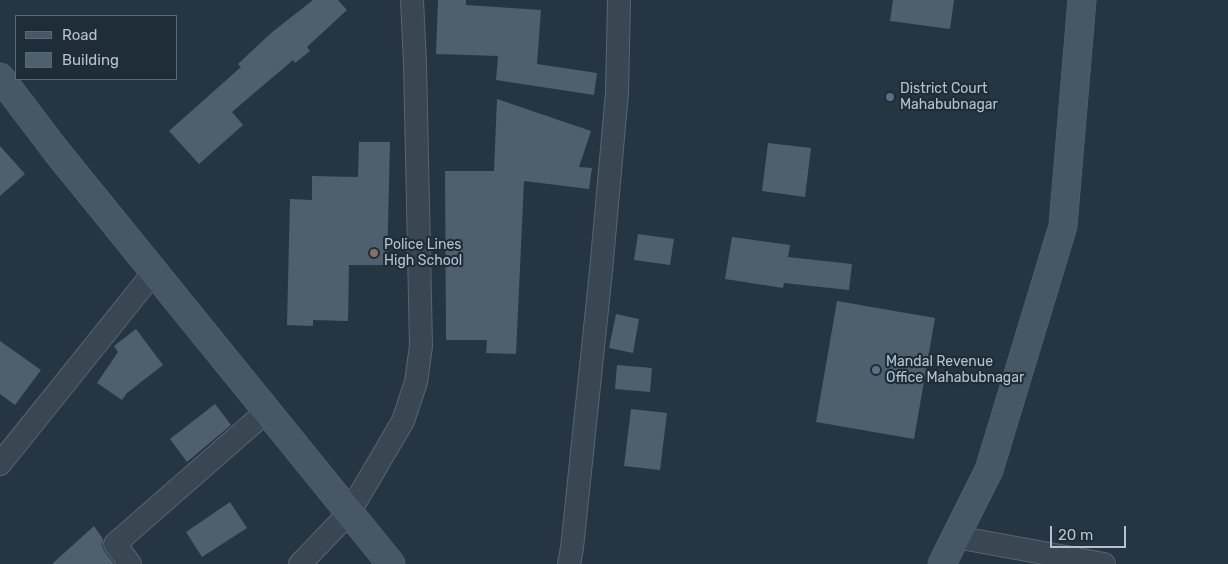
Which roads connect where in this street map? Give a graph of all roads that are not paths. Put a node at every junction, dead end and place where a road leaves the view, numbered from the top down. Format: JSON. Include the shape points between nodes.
{"nodes":[{"id":1,"x":412,"y":0,"type":"edge"},
{"id":2,"x":619,"y":0,"type":"edge"},
{"id":3,"x":1082,"y":0,"type":"edge"},
{"id":4,"x":0,"y":76,"type":"edge"},
{"id":5,"x":154,"y":272,"type":"junction"},
{"id":6,"x":267,"y":411,"type":"junction"},
{"id":7,"x":0,"y":464,"type":"edge"},
{"id":8,"x":349,"y":513,"type":"junction"},
{"id":9,"x":956,"y":537,"type":"junction"},
{"id":10,"x":130,"y":564,"type":"edge"},
{"id":11,"x":300,"y":564,"type":"edge"},
{"id":12,"x":391,"y":564,"type":"edge"},
{"id":13,"x":569,"y":564,"type":"edge"},
{"id":14,"x":942,"y":564,"type":"edge"},
{"id":15,"x":1104,"y":564,"type":"edge"}],
"edges":[{"from":1,"to":8,"type":"street","via":[[421,346],[416,382],[403,421]]},
{"from":2,"to":13,"type":"street","via":[[617,93],[605,232]]},
{"from":3,"to":9,"type":"main road","via":[[1063,226],[990,470]]},
{"from":4,"to":5,"type":"main road"},
{"from":5,"to":6,"type":"main road"},
{"from":5,"to":7,"type":"street"},
{"from":6,"to":8,"type":"main road"},
{"from":6,"to":10,"type":"street","via":[[115,544]]},
{"from":8,"to":11,"type":"street"},
{"from":8,"to":12,"type":"main road"},
{"from":9,"to":14,"type":"main road"},
{"from":9,"to":15,"type":"street"}]}
